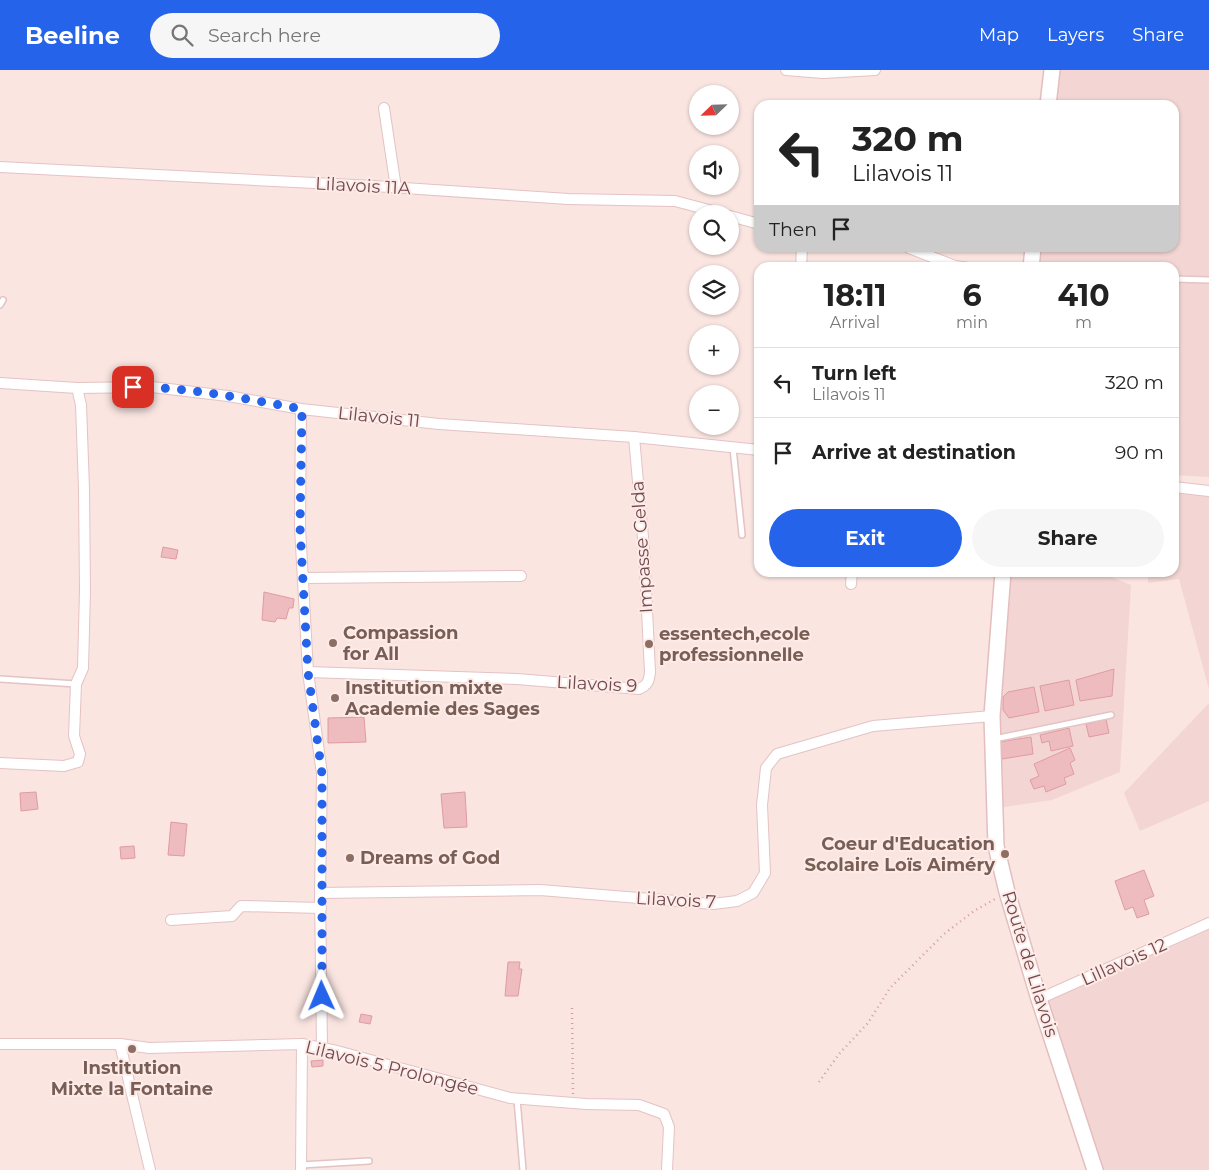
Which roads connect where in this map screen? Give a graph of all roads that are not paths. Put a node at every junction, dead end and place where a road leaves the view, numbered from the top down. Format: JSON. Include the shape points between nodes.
{"nodes":[{"id":1,"x":786,"y":70,"type":"edge"},
{"id":2,"x":875,"y":70,"type":"edge"},
{"id":3,"x":1052,"y":70,"type":"edge"},
{"id":4,"x":1049,"y":100,"type":"edge"},
{"id":5,"x":384,"y":108,"type":"dead end"},
{"id":6,"x":0,"y":167,"type":"edge"},
{"id":7,"x":396,"y":188,"type":"junction"},
{"id":8,"x":689,"y":205,"type":"edge"},
{"id":9,"x":739,"y":218,"type":"edge"},
{"id":10,"x":754,"y":223,"type":"edge"},
{"id":11,"x":919,"y":252,"type":"edge"},
{"id":12,"x":945,"y":262,"type":"edge"},
{"id":13,"x":1179,"y":279,"type":"edge"},
{"id":14,"x":1209,"y":280,"type":"edge"},
{"id":15,"x":0,"y":383,"type":"edge"},
{"id":16,"x":77,"y":388,"type":"junction"},
{"id":17,"x":302,"y":409,"type":"junction"},
{"id":18,"x":634,"y":437,"type":"junction"},
{"id":19,"x":733,"y":448,"type":"junction"},
{"id":20,"x":754,"y":450,"type":"edge"},
{"id":21,"x":1179,"y":488,"type":"edge"},
{"id":22,"x":1209,"y":491,"type":"edge"},
{"id":23,"x":742,"y":535,"type":"dead end"},
{"id":24,"x":521,"y":576,"type":"dead end"},
{"id":25,"x":852,"y":577,"type":"edge"},
{"id":26,"x":1003,"y":577,"type":"edge"},
{"id":27,"x":302,"y":578,"type":"junction"},
{"id":28,"x":851,"y":584,"type":"dead end"},
{"id":29,"x":308,"y":672,"type":"junction"},
{"id":30,"x":0,"y":679,"type":"edge"},
{"id":31,"x":76,"y":684,"type":"junction"},
{"id":32,"x":646,"y":686,"type":"joint"},
{"id":33,"x":1111,"y":715,"type":"dead end"},
{"id":34,"x":992,"y":716,"type":"junction"},
{"id":35,"x":993,"y":739,"type":"junction"},
{"id":36,"x":0,"y":763,"type":"edge"},
{"id":37,"x":320,"y":893,"type":"junction"},
{"id":38,"x":321,"y":908,"type":"junction"},
{"id":39,"x":171,"y":920,"type":"dead end"},
{"id":40,"x":1209,"y":923,"type":"edge"},
{"id":41,"x":1040,"y":999,"type":"junction"},
{"id":42,"x":0,"y":1044,"type":"edge"},
{"id":43,"x":120,"y":1044,"type":"junction"},
{"id":44,"x":302,"y":1044,"type":"junction"},
{"id":45,"x":322,"y":1048,"type":"junction"},
{"id":46,"x":517,"y":1099,"type":"junction"},
{"id":47,"x":368,"y":1161,"type":"dead end"},
{"id":48,"x":300,"y":1167,"type":"edge"},
{"id":49,"x":150,"y":1170,"type":"edge"},
{"id":50,"x":523,"y":1170,"type":"edge"},
{"id":51,"x":668,"y":1170,"type":"edge"},
{"id":52,"x":1095,"y":1170,"type":"edge"}],
"edges":[{"from":1,"to":2,"type":"street","via":[[823,73]]},
{"from":3,"to":4,"type":"main road"},
{"from":5,"to":7,"type":"street"},
{"from":6,"to":7,"type":"street","name":"Lilavois 11A"},
{"from":7,"to":8,"type":"street","name":"Lilavois 11A","via":[[568,199],[674,201]]},
{"from":9,"to":10,"type":"street"},
{"from":11,"to":12,"type":"street"},
{"from":13,"to":14,"type":"lane"},
{"from":15,"to":16,"type":"street","name":"Lilavois 11"},
{"from":16,"to":17,"type":"street","name":"Lilavois 11","via":[[152,387]]},
{"from":16,"to":31,"type":"street","via":[[81,404],[85,592],[83,668]]},
{"from":17,"to":18,"type":"street","name":"Lilavois 11","via":[[439,424]]},
{"from":17,"to":27,"type":"street"},
{"from":18,"to":19,"type":"street","name":"Lilavois 11"},
{"from":18,"to":32,"type":"street","name":"Impasse Gelda","via":[[650,672]]},
{"from":19,"to":20,"type":"street","name":"Lilavois 11"},
{"from":19,"to":23,"type":"lane"},
{"from":21,"to":22,"type":"street"},
{"from":24,"to":27,"type":"street"},
{"from":25,"to":28,"type":"street"},
{"from":26,"to":34,"type":"main road","name":"Route de Lilavois"},
{"from":27,"to":29,"type":"street"},
{"from":29,"to":32,"type":"street","name":"Lilavois 9","via":[[517,679],[639,689]]},
{"from":29,"to":37,"type":"street","via":[[322,774]]},
{"from":30,"to":31,"type":"lane"},
{"from":31,"to":36,"type":"street","via":[[74,736],[80,754],[78,762],[64,766]]},
{"from":33,"to":35,"type":"lane"},
{"from":34,"to":35,"type":"main road","name":"Route de Lilavois"},
{"from":34,"to":37,"type":"street","name":"Lilavois 7","via":[[873,726],[777,754],[766,768],[762,805],[765,873],[753,893],[737,901],[713,904],[540,890]]},
{"from":35,"to":41,"type":"main road","name":"Route de Lilavois","via":[[996,846]]},
{"from":37,"to":38,"type":"street"},
{"from":38,"to":39,"type":"street","via":[[241,906],[232,916]]},
{"from":38,"to":45,"type":"street"},
{"from":40,"to":41,"type":"street","name":"Lillavois 12"},
{"from":41,"to":52,"type":"main road","name":"Route de Lilavois"},
{"from":42,"to":43,"type":"street","name":"Lilavois 5 Prolongée"},
{"from":43,"to":44,"type":"street","name":"Lilavois 5 Prolongée","via":[[149,1048]]},
{"from":43,"to":49,"type":"street"},
{"from":44,"to":45,"type":"street","name":"Lilavois 5 Prolongée"},
{"from":44,"to":48,"type":"street"},
{"from":45,"to":46,"type":"street","name":"Lilavois 5 Prolongée"},
{"from":46,"to":50,"type":"lane"},
{"from":46,"to":51,"type":"street","name":"Lilavois 5 Prolongée","via":[[639,1105],[664,1114],[670,1127]]},
{"from":47,"to":48,"type":"lane"}]}
